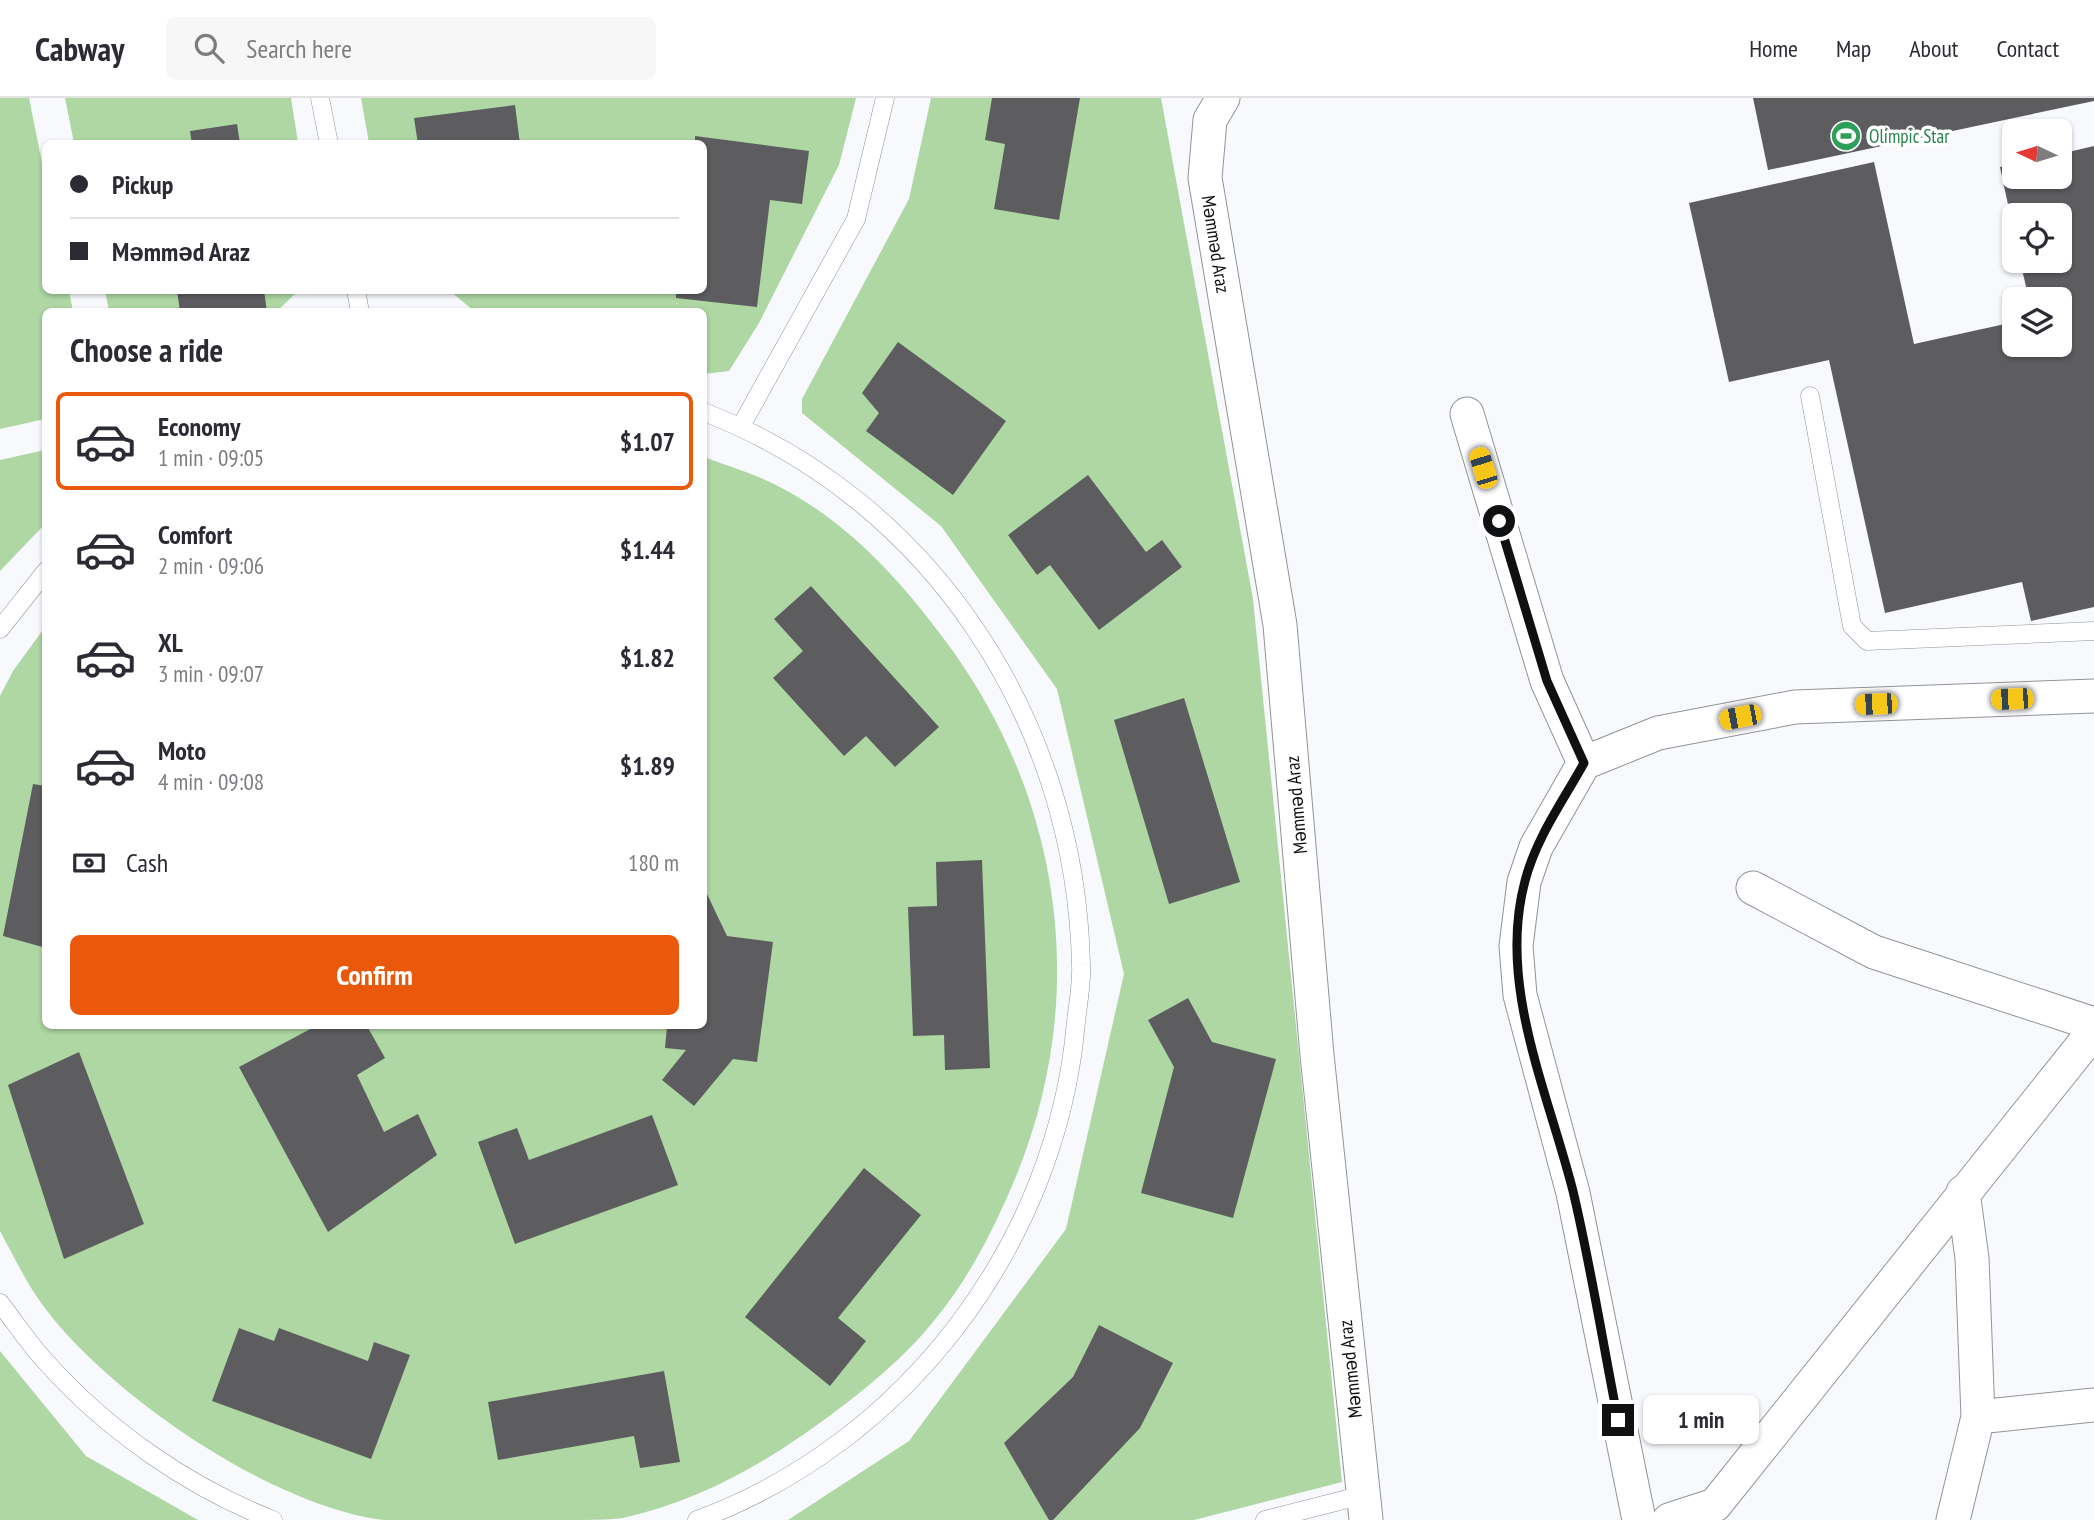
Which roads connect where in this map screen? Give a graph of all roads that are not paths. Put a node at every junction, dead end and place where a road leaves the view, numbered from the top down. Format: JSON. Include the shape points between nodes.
{"nodes":[{"id":1,"x":320,"y":98,"type":"edge"},
{"id":2,"x":885,"y":98,"type":"edge"},
{"id":3,"x":1223,"y":98,"type":"edge"},
{"id":4,"x":327,"y":140,"type":"edge"},
{"id":5,"x":1810,"y":396,"type":"dead end"},
{"id":6,"x":707,"y":413,"type":"edge"},
{"id":7,"x":1467,"y":414,"type":"dead end"},
{"id":8,"x":741,"y":426,"type":"junction"},
{"id":9,"x":42,"y":576,"type":"edge"},
{"id":10,"x":0,"y":629,"type":"edge"},
{"id":11,"x":2094,"y":631,"type":"edge"},
{"id":12,"x":2094,"y":696,"type":"edge"},
{"id":13,"x":1584,"y":763,"type":"junction"},
{"id":14,"x":1753,"y":888,"type":"dead end"},
{"id":15,"x":2094,"y":1024,"type":"edge"},
{"id":16,"x":2094,"y":1031,"type":"edge"},
{"id":17,"x":1963,"y":1192,"type":"junction"},
{"id":18,"x":0,"y":1303,"type":"edge"},
{"id":19,"x":2094,"y":1405,"type":"edge"},
{"id":20,"x":1978,"y":1418,"type":"junction"},
{"id":21,"x":1365,"y":1507,"type":"edge"},
{"id":22,"x":273,"y":1520,"type":"edge"},
{"id":23,"x":697,"y":1520,"type":"edge"},
{"id":24,"x":1265,"y":1520,"type":"edge"},
{"id":25,"x":1639,"y":1520,"type":"edge"},
{"id":26,"x":1669,"y":1520,"type":"edge"},
{"id":27,"x":1953,"y":1520,"type":"edge"}],
"edges":[{"from":1,"to":4,"type":"lane"},
{"from":2,"to":8,"type":"lane","via":[[856,219]]},
{"from":3,"to":21,"type":"street","name":"Məmməd Araz","via":[[1210,120],[1206,178],[1280,625],[1317,1055]]},
{"from":5,"to":11,"type":"lane","via":[[1852,626],[1867,641]]},
{"from":6,"to":8,"type":"lane"},
{"from":7,"to":13,"type":"street","via":[[1547,681]]},
{"from":8,"to":23,"type":"lane","via":[[824,474],[899,535],[977,630],[1013,688],[1051,777],[1074,871],[1081,967],[1073,1063],[1050,1156],[1011,1244],[960,1325],[895,1398],[821,1458],[737,1505]]},
{"from":9,"to":10,"type":"lane"},
{"from":12,"to":13,"type":"street","via":[[1795,706],[1658,733]]},
{"from":13,"to":25,"type":"street","via":[[1536,847],[1524,882],[1516,946],[1520,995],[1573,1194]]},
{"from":14,"to":15,"type":"street","via":[[1874,953]]},
{"from":16,"to":17,"type":"street"},
{"from":17,"to":20,"type":"street","via":[[1972,1258]]},
{"from":17,"to":26,"type":"street","via":[[1715,1505]]},
{"from":18,"to":22,"type":"lane","via":[[45,1362],[110,1425],[184,1477]]},
{"from":19,"to":20,"type":"street"},
{"from":20,"to":27,"type":"street"},
{"from":21,"to":24,"type":"lane"}]}
